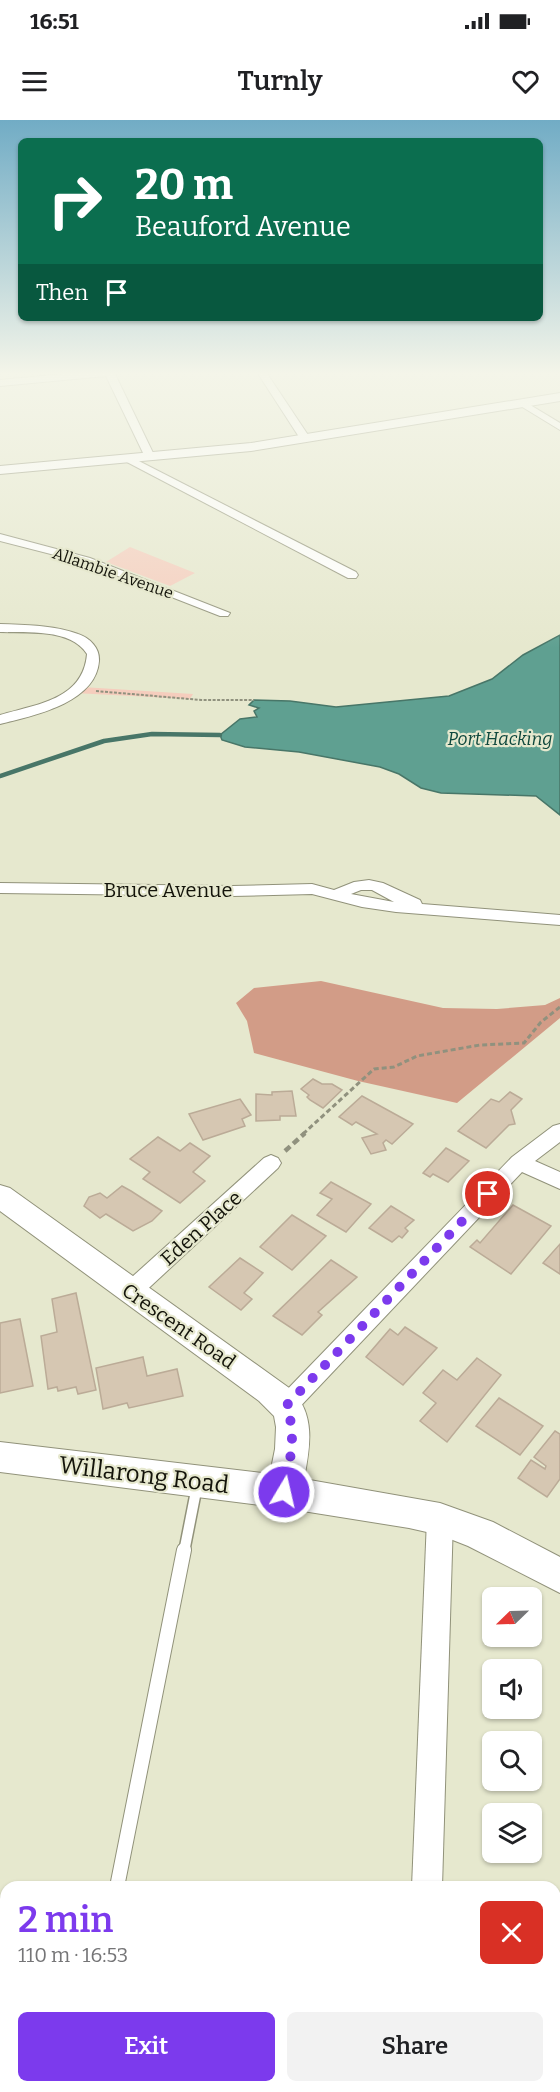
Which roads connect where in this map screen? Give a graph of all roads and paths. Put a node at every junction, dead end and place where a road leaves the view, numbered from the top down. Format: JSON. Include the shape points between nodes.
{"nodes":[{"id":1,"x":70,"y":464,"type":"edge"},
{"id":2,"x":139,"y":464,"type":"edge"},
{"id":3,"x":0,"y":470,"type":"edge"},
{"id":4,"x":0,"y":537,"type":"edge"},
{"id":5,"x":351,"y":575,"type":"dead end"},
{"id":6,"x":224,"y":613,"type":"dead end"},
{"id":7,"x":0,"y":628,"type":"edge"},
{"id":8,"x":78,"y":690,"type":"junction"},
{"id":9,"x":254,"y":700,"type":"dead end"},
{"id":10,"x":0,"y":720,"type":"edge"},
{"id":11,"x":0,"y":888,"type":"edge"},
{"id":12,"x":560,"y":920,"type":"edge"},
{"id":13,"x":560,"y":1007,"type":"edge"},
{"id":14,"x":560,"y":1131,"type":"edge"},
{"id":15,"x":519,"y":1162,"type":"junction"},
{"id":16,"x":272,"y":1163,"type":"joint"},
{"id":17,"x":560,"y":1181,"type":"edge"},
{"id":18,"x":0,"y":1196,"type":"edge"},
{"id":19,"x":130,"y":1292,"type":"junction"},
{"id":20,"x":286,"y":1406,"type":"junction"},
{"id":21,"x":0,"y":1457,"type":"edge"},
{"id":22,"x":198,"y":1483,"type":"junction"},
{"id":23,"x":284,"y":1492,"type":"junction"},
{"id":24,"x":440,"y":1519,"type":"junction"},
{"id":25,"x":560,"y":1576,"type":"edge"},
{"id":26,"x":118,"y":1881,"type":"edge"},
{"id":27,"x":428,"y":1881,"type":"edge"}],
"edges":[{"from":1,"to":3,"type":"street"},
{"from":2,"to":5,"type":"street"},
{"from":4,"to":6,"type":"street","name":"Allambie Avenue","via":[[86,560]]},
{"from":7,"to":8,"type":"street","via":[[62,633],[85,641],[94,654],[94,663]]},
{"from":8,"to":9,"type":"path","via":[[201,700]]},
{"from":8,"to":10,"type":"street"},
{"from":11,"to":12,"type":"street","name":"Bruce Avenue","via":[[312,889],[362,902]]},
{"from":13,"to":16,"type":"path","via":[[524,1043],[480,1045],[417,1056],[394,1067],[374,1069]]},
{"from":14,"to":15,"type":"street"},
{"from":15,"to":17,"type":"street"},
{"from":15,"to":20,"type":"street"},
{"from":16,"to":19,"type":"street","name":"Eden Place"},
{"from":18,"to":19,"type":"street","name":"Crescent Road"},
{"from":19,"to":20,"type":"street","name":"Crescent Road","via":[[257,1381]]},
{"from":20,"to":23,"type":"street","via":[[293,1437]]},
{"from":21,"to":22,"type":"street","name":"Willarong Road"},
{"from":22,"to":23,"type":"street","name":"Willarong Road"},
{"from":22,"to":26,"type":"lane"},
{"from":23,"to":24,"type":"street","name":"Willarong Road"},
{"from":24,"to":25,"type":"street","name":"Willarong Road","via":[[480,1534]]},
{"from":24,"to":27,"type":"street"}]}
